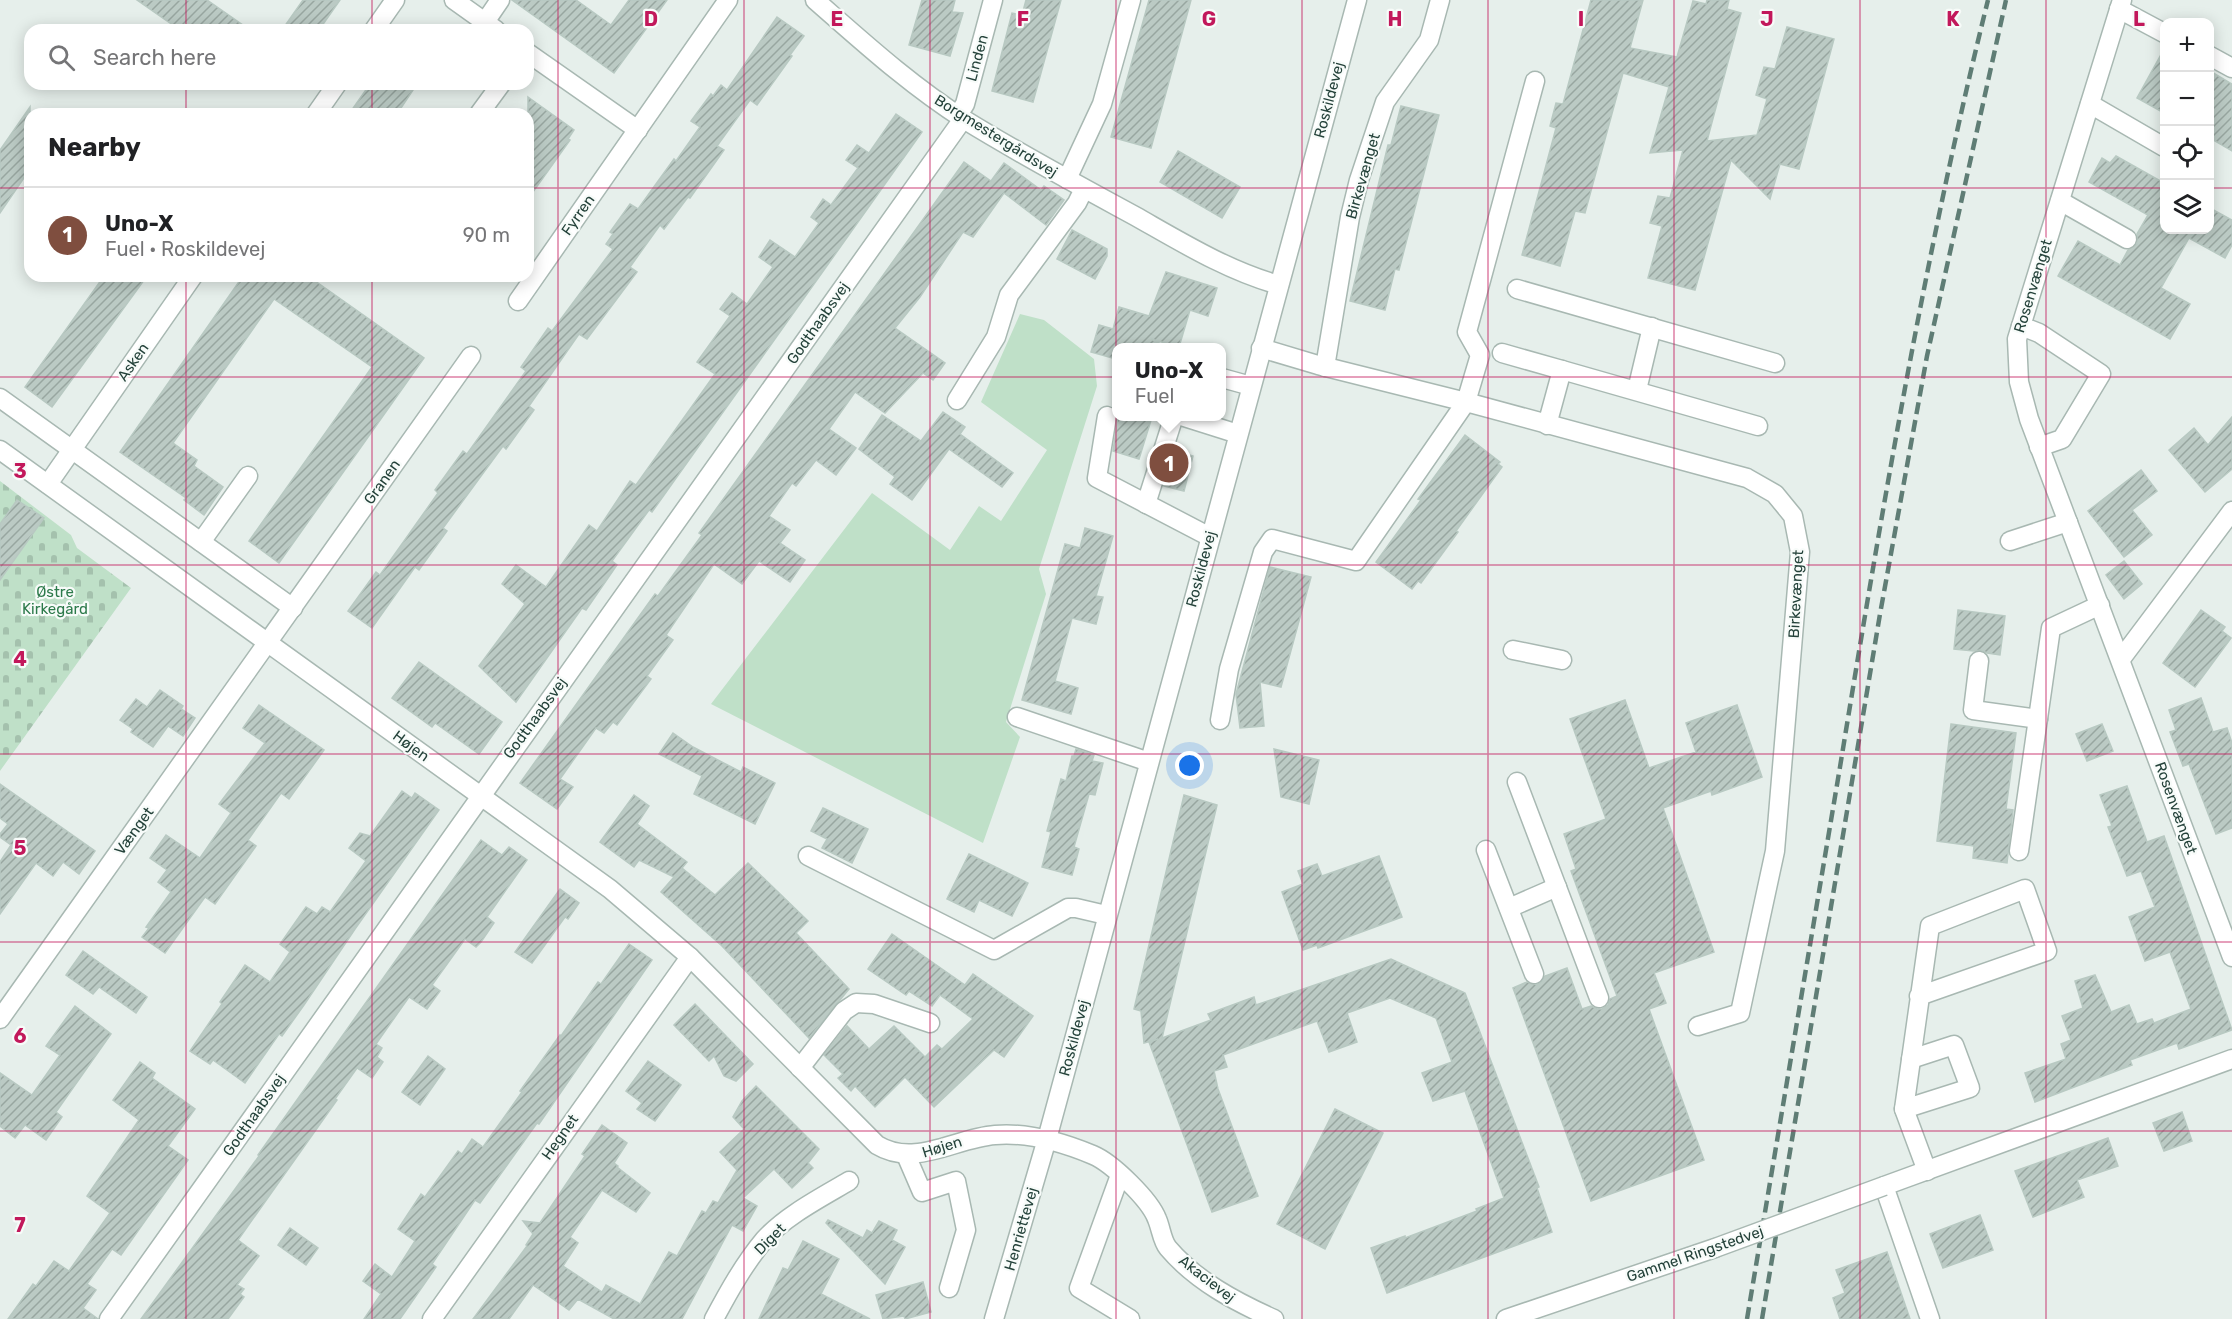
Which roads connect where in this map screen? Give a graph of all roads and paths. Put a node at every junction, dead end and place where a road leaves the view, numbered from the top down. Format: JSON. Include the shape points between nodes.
{"nodes":[{"id":1,"x":395,"y":0,"type":"edge"},
{"id":2,"x":454,"y":0,"type":"edge"},
{"id":3,"x":500,"y":0,"type":"edge"},
{"id":4,"x":728,"y":0,"type":"edge"},
{"id":5,"x":815,"y":0,"type":"edge"},
{"id":6,"x":993,"y":0,"type":"edge"},
{"id":7,"x":1131,"y":0,"type":"edge"},
{"id":8,"x":1356,"y":0,"type":"edge"},
{"id":9,"x":1440,"y":0,"type":"edge"},
{"id":10,"x":2120,"y":4,"type":"edge"},
{"id":11,"x":378,"y":24,"type":"edge"},
{"id":12,"x":487,"y":24,"type":"edge"},
{"id":13,"x":491,"y":24,"type":"edge"},
{"id":14,"x":2160,"y":30,"type":"edge"},
{"id":15,"x":534,"y":56,"type":"edge"},
{"id":16,"x":2214,"y":58,"type":"edge"},
{"id":17,"x":2232,"y":68,"type":"edge"},
{"id":18,"x":1535,"y":81,"type":"dead end"},
{"id":19,"x":333,"y":90,"type":"edge"},
{"id":20,"x":497,"y":90,"type":"edge"},
{"id":21,"x":2090,"y":104,"type":"junction"},
{"id":22,"x":320,"y":108,"type":"edge"},
{"id":23,"x":483,"y":108,"type":"edge"},
{"id":24,"x":960,"y":117,"type":"junction"},
{"id":25,"x":638,"y":130,"type":"junction"},
{"id":26,"x":2160,"y":145,"type":"edge"},
{"id":27,"x":1067,"y":179,"type":"junction"},
{"id":28,"x":1084,"y":189,"type":"junction"},
{"id":29,"x":2060,"y":201,"type":"junction"},
{"id":30,"x":2127,"y":239,"type":"dead end"},
{"id":31,"x":534,"y":278,"type":"edge"},
{"id":32,"x":189,"y":282,"type":"edge"},
{"id":33,"x":531,"y":282,"type":"edge"},
{"id":34,"x":1279,"y":285,"type":"junction"},
{"id":35,"x":1517,"y":289,"type":"dead end"},
{"id":36,"x":518,"y":301,"type":"dead end"},
{"id":37,"x":2021,"y":326,"type":"junction"},
{"id":38,"x":1652,"y":327,"type":"junction"},
{"id":39,"x":1261,"y":348,"type":"junction"},
{"id":40,"x":1502,"y":353,"type":"dead end"},
{"id":41,"x":471,"y":356,"type":"dead end"},
{"id":42,"x":1775,"y":363,"type":"dead end"},
{"id":43,"x":1325,"y":367,"type":"junction"},
{"id":44,"x":1562,"y":370,"type":"junction"},
{"id":45,"x":1226,"y":379,"type":"edge"},
{"id":46,"x":1251,"y":386,"type":"junction"},
{"id":47,"x":1637,"y":390,"type":"junction"},
{"id":48,"x":0,"y":398,"type":"edge"},
{"id":49,"x":957,"y":400,"type":"dead end"},
{"id":50,"x":1466,"y":402,"type":"junction"},
{"id":51,"x":1107,"y":416,"type":"dead end"},
{"id":52,"x":1173,"y":421,"type":"edge"},
{"id":53,"x":1194,"y":421,"type":"edge"},
{"id":54,"x":1547,"y":425,"type":"junction"},
{"id":55,"x":1758,"y":426,"type":"dead end"},
{"id":56,"x":1238,"y":434,"type":"junction"},
{"id":57,"x":2039,"y":447,"type":"junction"},
{"id":58,"x":73,"y":449,"type":"junction"},
{"id":59,"x":0,"y":450,"type":"edge"},
{"id":60,"x":248,"y":476,"type":"dead end"},
{"id":61,"x":48,"y":484,"type":"junction"},
{"id":62,"x":1146,"y":504,"type":"junction"},
{"id":63,"x":2232,"y":511,"type":"edge"},
{"id":64,"x":2068,"y":522,"type":"junction"},
{"id":65,"x":1210,"y":537,"type":"junction"},
{"id":66,"x":2010,"y":541,"type":"dead end"},
{"id":67,"x":201,"y":542,"type":"junction"},
{"id":68,"x":2100,"y":605,"type":"junction"},
{"id":69,"x":293,"y":608,"type":"junction"},
{"id":70,"x":268,"y":643,"type":"junction"},
{"id":71,"x":1513,"y":650,"type":"dead end"},
{"id":72,"x":2121,"y":659,"type":"junction"},
{"id":73,"x":1563,"y":660,"type":"dead end"},
{"id":74,"x":1979,"y":660,"type":"dead end"},
{"id":75,"x":1017,"y":717,"type":"dead end"},
{"id":76,"x":2038,"y":719,"type":"junction"},
{"id":77,"x":1220,"y":720,"type":"dead end"},
{"id":78,"x":1149,"y":762,"type":"junction"},
{"id":79,"x":1517,"y":782,"type":"dead end"},
{"id":80,"x":480,"y":795,"type":"junction"},
{"id":81,"x":1485,"y":850,"type":"dead end"},
{"id":82,"x":2019,"y":851,"type":"dead end"},
{"id":83,"x":808,"y":856,"type":"dead end"},
{"id":84,"x":1557,"y":887,"type":"junction"},
{"id":85,"x":1509,"y":908,"type":"junction"},
{"id":86,"x":1106,"y":915,"type":"junction"},
{"id":87,"x":690,"y":957,"type":"junction"},
{"id":88,"x":2232,"y":957,"type":"edge"},
{"id":89,"x":1534,"y":974,"type":"dead end"},
{"id":90,"x":1919,"y":996,"type":"junction"},
{"id":91,"x":1599,"y":998,"type":"dead end"},
{"id":92,"x":0,"y":1019,"type":"edge"},
{"id":93,"x":930,"y":1023,"type":"dead end"},
{"id":94,"x":1698,"y":1026,"type":"dead end"},
{"id":95,"x":1911,"y":1059,"type":"junction"},
{"id":96,"x":2232,"y":1059,"type":"edge"},
{"id":97,"x":800,"y":1068,"type":"junction"},
{"id":98,"x":1904,"y":1109,"type":"junction"},
{"id":99,"x":1047,"y":1139,"type":"junction"},
{"id":100,"x":906,"y":1155,"type":"junction"},
{"id":101,"x":1927,"y":1170,"type":"junction"},
{"id":102,"x":1120,"y":1175,"type":"junction"},
{"id":103,"x":849,"y":1181,"type":"dead end"},
{"id":104,"x":1884,"y":1186,"type":"junction"},
{"id":105,"x":949,"y":1288,"type":"dead end"},
{"id":106,"x":109,"y":1319,"type":"edge"},
{"id":107,"x":432,"y":1319,"type":"edge"},
{"id":108,"x":714,"y":1319,"type":"edge"},
{"id":109,"x":994,"y":1319,"type":"edge"},
{"id":110,"x":1130,"y":1319,"type":"edge"},
{"id":111,"x":1274,"y":1319,"type":"edge"},
{"id":112,"x":1506,"y":1319,"type":"edge"},
{"id":113,"x":1930,"y":1319,"type":"edge"}],
"edges":[{"from":1,"to":11,"type":"street"},
{"from":2,"to":12,"type":"street"},
{"from":3,"to":13,"type":"street"},
{"from":4,"to":25,"type":"street","name":"Fyrren"},
{"from":5,"to":24,"type":"street","name":"Borgmestergårdsvej","via":[[900,74]]},
{"from":6,"to":24,"type":"street","name":"Linden"},
{"from":7,"to":27,"type":"street","name":"Borgmestergårdsvej","via":[[1102,105]]},
{"from":8,"to":34,"type":"street","name":"Roskildevej"},
{"from":9,"to":43,"type":"street","name":"Birkevænget","via":[[1429,40],[1384,102],[1359,180]]},
{"from":10,"to":14,"type":"street"},
{"from":10,"to":21,"type":"street","name":"Rosenvænget"},
{"from":15,"to":25,"type":"street"},
{"from":16,"to":17,"type":"street"},
{"from":18,"to":50,"type":"street","via":[[1467,332],[1480,355]]},
{"from":19,"to":22,"type":"street"},
{"from":20,"to":23,"type":"street"},
{"from":21,"to":26,"type":"street"},
{"from":21,"to":29,"type":"street","name":"Rosenvænget"},
{"from":24,"to":27,"type":"street","name":"Borgmestergårdsvej"},
{"from":24,"to":80,"type":"street","name":"Godthaabsvej"},
{"from":25,"to":31,"type":"street","name":"Fyrren"},
{"from":27,"to":28,"type":"street","name":"Borgmestergårdsvej"},
{"from":28,"to":34,"type":"street","name":"Borgmestergårdsvej","via":[[1221,263]]},
{"from":28,"to":49,"type":"street","via":[[1009,295],[996,337]]},
{"from":29,"to":30,"type":"street"},
{"from":29,"to":37,"type":"street","name":"Rosenvænget"},
{"from":32,"to":58,"type":"street","name":"Asken"},
{"from":33,"to":36,"type":"street","name":"Fyrren"},
{"from":34,"to":39,"type":"street","name":"Roskildevej"},
{"from":35,"to":38,"type":"street"},
{"from":37,"to":57,"type":"street","name":"Rosenvænget","via":[[2017,339],[2019,382]]},
{"from":37,"to":57,"type":"street","via":[[2101,374],[2062,439]]},
{"from":38,"to":42,"type":"street"},
{"from":38,"to":47,"type":"street"},
{"from":39,"to":43,"type":"street","name":"Birkevænget"},
{"from":39,"to":46,"type":"street","name":"Roskildevej"},
{"from":40,"to":44,"type":"street"},
{"from":41,"to":69,"type":"street","name":"Granen"},
{"from":43,"to":50,"type":"street","name":"Birkevænget"},
{"from":44,"to":47,"type":"street"},
{"from":44,"to":54,"type":"street"},
{"from":45,"to":46,"type":"street"},
{"from":46,"to":56,"type":"street","name":"Roskildevej"},
{"from":47,"to":55,"type":"street"},
{"from":48,"to":58,"type":"street"},
{"from":50,"to":54,"type":"street","name":"Birkevænget"},
{"from":50,"to":77,"type":"street","via":[[1356,561],[1272,539],[1263,552],[1229,669]]},
{"from":51,"to":62,"type":"street","via":[[1097,478]]},
{"from":52,"to":62,"type":"street"},
{"from":53,"to":56,"type":"street"},
{"from":54,"to":94,"type":"street","name":"Birkevænget","via":[[1747,478],[1775,494],[1793,516],[1800,552],[1775,851],[1740,1013]]},
{"from":56,"to":65,"type":"street","name":"Roskildevej"},
{"from":57,"to":64,"type":"street","name":"Rosenvænget"},
{"from":58,"to":61,"type":"street","name":"Asken"},
{"from":58,"to":67,"type":"street"},
{"from":59,"to":61,"type":"street","name":"Højen"},
{"from":60,"to":67,"type":"street"},
{"from":61,"to":70,"type":"street","name":"Højen"},
{"from":62,"to":65,"type":"street"},
{"from":63,"to":72,"type":"street"},
{"from":64,"to":66,"type":"street"},
{"from":64,"to":68,"type":"street","name":"Rosenvænget"},
{"from":65,"to":78,"type":"street","name":"Roskildevej"},
{"from":67,"to":69,"type":"street"},
{"from":68,"to":72,"type":"street","name":"Rosenvænget"},
{"from":68,"to":76,"type":"street","via":[[2051,628]]},
{"from":69,"to":70,"type":"street","name":"Granen"},
{"from":70,"to":80,"type":"street","name":"Højen"},
{"from":70,"to":92,"type":"street","name":"Vænget"},
{"from":71,"to":73,"type":"street"},
{"from":72,"to":88,"type":"street","name":"Rosenvænget"},
{"from":74,"to":76,"type":"street","via":[[1973,710]]},
{"from":75,"to":78,"type":"street"},
{"from":76,"to":82,"type":"street"},
{"from":78,"to":86,"type":"street","name":"Roskildevej"},
{"from":79,"to":84,"type":"street"},
{"from":80,"to":87,"type":"street","name":"Højen","via":[[610,889]]},
{"from":80,"to":106,"type":"street","name":"Godthaabsvej"},
{"from":81,"to":85,"type":"street"},
{"from":83,"to":86,"type":"street","via":[[994,950],[1068,908]]},
{"from":84,"to":85,"type":"street"},
{"from":84,"to":91,"type":"street"},
{"from":85,"to":89,"type":"street"},
{"from":86,"to":99,"type":"street","name":"Roskildevej"},
{"from":87,"to":97,"type":"street","name":"Højen"},
{"from":87,"to":107,"type":"street","name":"Hegnet"},
{"from":90,"to":90,"type":"street","via":[[1930,926],[2025,889],[2047,951]]},
{"from":90,"to":95,"type":"street"},
{"from":93,"to":97,"type":"street","via":[[874,1004],[856,1003],[844,1011]]},
{"from":95,"to":98,"type":"street"},
{"from":95,"to":98,"type":"street","via":[[1954,1045],[1970,1088]]},
{"from":96,"to":101,"type":"street","name":"Gammel Ringstedvej"},
{"from":97,"to":100,"type":"street","name":"Højen","via":[[871,1141],[889,1152]]},
{"from":98,"to":101,"type":"street"},
{"from":99,"to":100,"type":"street","name":"Højen","via":[[999,1134]]},
{"from":99,"to":102,"type":"street","name":"Akacievej","via":[[1096,1156]]},
{"from":99,"to":109,"type":"street","name":"Henriettevej"},
{"from":100,"to":105,"type":"street","via":[[922,1192],[956,1180],[966,1230]]},
{"from":101,"to":104,"type":"street","name":"Gammel Ringstedvej"},
{"from":102,"to":110,"type":"street","via":[[1079,1288]]},
{"from":102,"to":111,"type":"street","name":"Akacievej","via":[[1137,1189],[1157,1216],[1167,1247],[1201,1278],[1239,1304]]},
{"from":103,"to":108,"type":"street","name":"Diget","via":[[815,1201],[765,1240],[741,1271]]},
{"from":104,"to":112,"type":"street","name":"Gammel Ringstedvej","bridge":true},
{"from":104,"to":113,"type":"street"}]}
